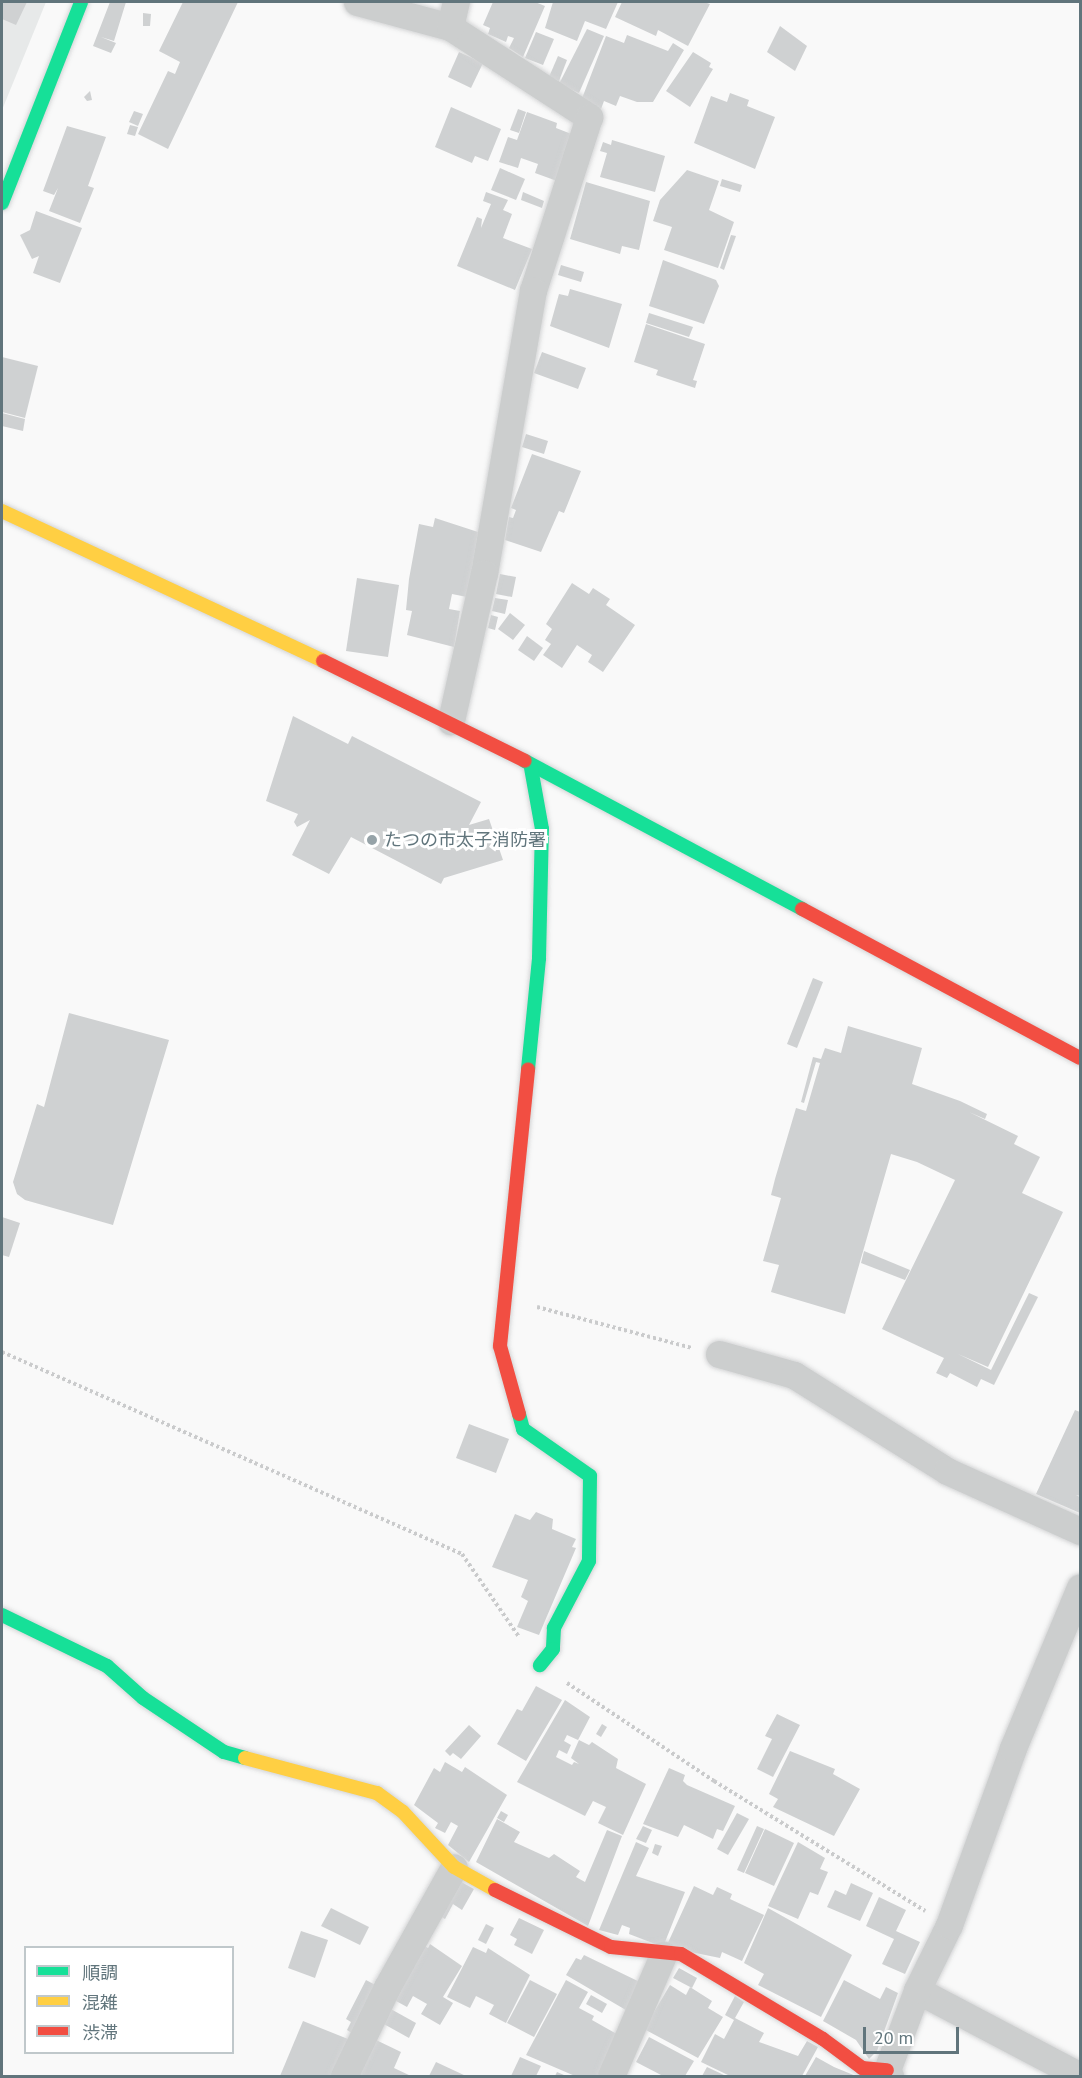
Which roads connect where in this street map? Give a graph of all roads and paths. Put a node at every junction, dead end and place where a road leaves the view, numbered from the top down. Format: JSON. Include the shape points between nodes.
{"nodes":[{"id":1,"x":81,"y":2,"type":"edge"},
{"id":2,"x":357,"y":2,"type":"edge"},
{"id":3,"x":456,"y":2,"type":"edge"},
{"id":4,"x":450,"y":27,"type":"junction"},
{"id":5,"x":2,"y":203,"type":"edge"},
{"id":6,"x":2,"y":511,"type":"edge"},
{"id":7,"x":451,"y":722,"type":"junction"},
{"id":8,"x":531,"y":768,"type":"junction"},
{"id":9,"x":1080,"y":1058,"type":"edge"},
{"id":10,"x":504,"y":1299,"type":"junction"},
{"id":11,"x":2,"y":1352,"type":"edge"},
{"id":12,"x":719,"y":1354,"type":"joint"},
{"id":13,"x":1080,"y":1531,"type":"edge"},
{"id":14,"x":1080,"y":1587,"type":"edge"},
{"id":15,"x":2,"y":1615,"type":"edge"},
{"id":16,"x":540,"y":1665,"type":"junction"},
{"id":17,"x":454,"y":1867,"type":"junction"},
{"id":18,"x":949,"y":1925,"type":"junction"},
{"id":19,"x":663,"y":1955,"type":"junction"},
{"id":20,"x":918,"y":1990,"type":"junction"},
{"id":21,"x":881,"y":2073,"type":"edge"},
{"id":22,"x":344,"y":2076,"type":"edge"},
{"id":23,"x":611,"y":2076,"type":"edge"},
{"id":24,"x":1080,"y":2076,"type":"edge"}],
"edges":[{"from":1,"to":5,"type":"street"},
{"from":2,"to":4,"type":"street"},
{"from":3,"to":4,"type":"street"},
{"from":4,"to":7,"type":"street","via":[[589,117],[533,290],[484,573]]},
{"from":6,"to":7,"type":"street"},
{"from":7,"to":8,"type":"street"},
{"from":8,"to":9,"type":"street"},
{"from":8,"to":10,"type":"street","via":[[542,829],[539,958]]},
{"from":10,"to":12,"type":"path"},
{"from":10,"to":16,"type":"street","via":[[500,1346],[523,1429],[590,1476],[588,1561],[554,1628],[553,1649]]},
{"from":11,"to":16,"type":"path","via":[[462,1554]]},
{"from":12,"to":13,"type":"street","via":[[794,1375],[947,1471]]},
{"from":14,"to":18,"type":"street","via":[[1013,1748]]},
{"from":15,"to":17,"type":"street","via":[[107,1666],[143,1698],[224,1752],[377,1793],[403,1812]]},
{"from":16,"to":18,"type":"path","via":[[714,1782]]},
{"from":17,"to":19,"type":"street","via":[[544,1917],[611,1947]]},
{"from":17,"to":22,"type":"street","via":[[387,1987]]},
{"from":18,"to":20,"type":"street"},
{"from":19,"to":21,"type":"street","via":[[681,1954],[823,2039],[862,2068]]},
{"from":19,"to":23,"type":"street"},
{"from":20,"to":21,"type":"street"},
{"from":20,"to":24,"type":"street"}]}
